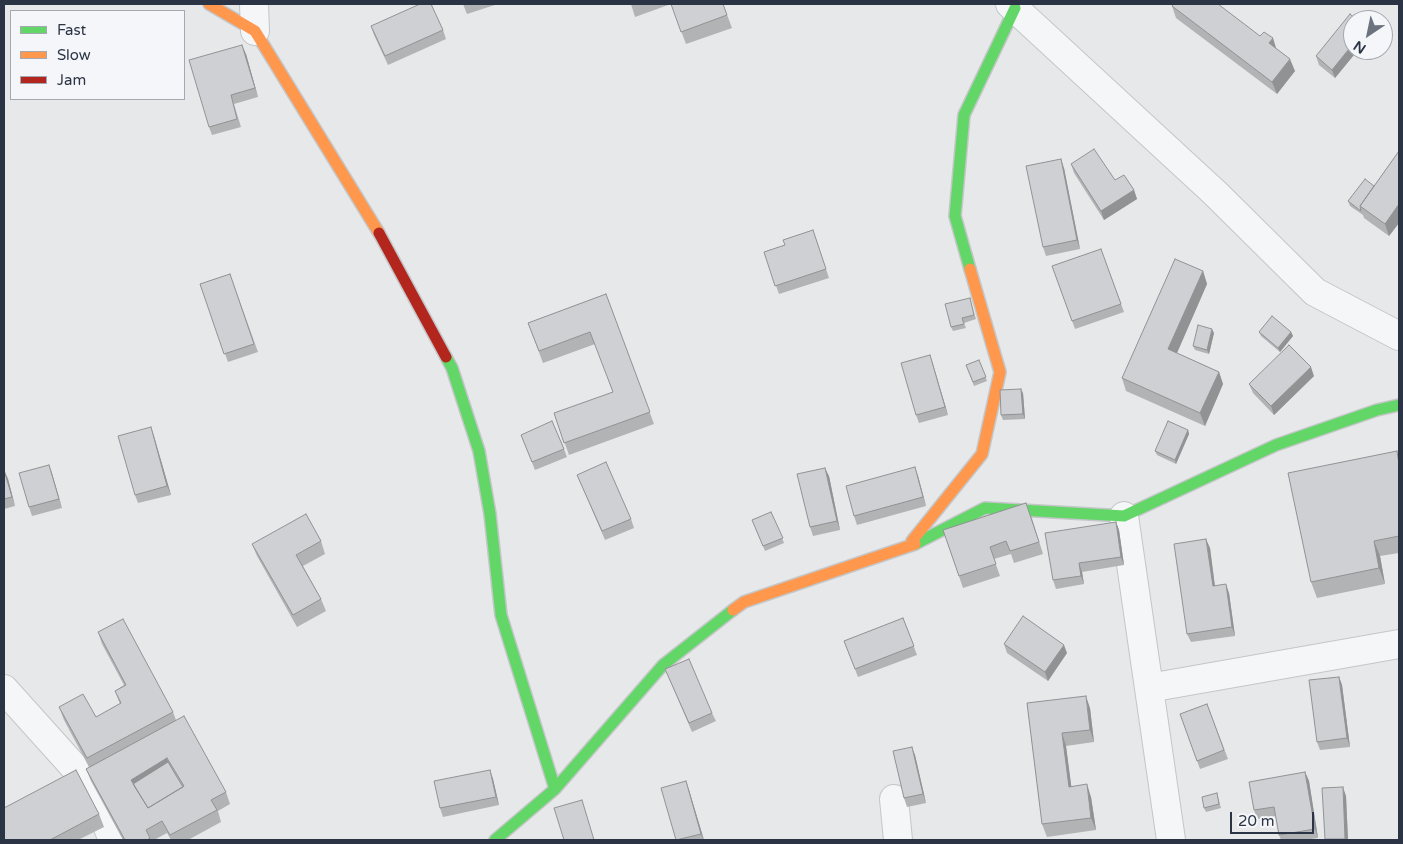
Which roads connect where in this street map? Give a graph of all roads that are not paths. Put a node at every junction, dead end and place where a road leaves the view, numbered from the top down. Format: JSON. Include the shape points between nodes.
{"nodes":[{"id":1,"x":209,"y":4,"type":"edge"},
{"id":2,"x":254,"y":4,"type":"edge"},
{"id":3,"x":1013,"y":6,"type":"edge"},
{"id":4,"x":255,"y":32,"type":"junction"},
{"id":5,"x":1399,"y":336,"type":"edge"},
{"id":6,"x":1399,"y":405,"type":"edge"},
{"id":7,"x":1124,"y":516,"type":"junction"},
{"id":8,"x":906,"y":548,"type":"junction"},
{"id":9,"x":1399,"y":644,"type":"edge"},
{"id":10,"x":1149,"y":688,"type":"junction"},
{"id":11,"x":4,"y":689,"type":"edge"},
{"id":12,"x":555,"y":789,"type":"junction"},
{"id":13,"x":894,"y":799,"type":"dead end"},
{"id":14,"x":113,"y":840,"type":"edge"},
{"id":15,"x":495,"y":840,"type":"edge"},
{"id":16,"x":898,"y":840,"type":"edge"},
{"id":17,"x":1171,"y":840,"type":"edge"}],
"edges":[{"from":1,"to":4,"type":"street"},
{"from":2,"to":4,"type":"street"},
{"from":3,"to":5,"type":"street","via":[[1215,193],[1315,292]]},
{"from":3,"to":8,"type":"street","via":[[964,115],[955,206],[955,216],[1000,372],[982,454]]},
{"from":4,"to":12,"type":"street","via":[[391,253],[452,368],[479,452],[490,514],[501,616]]},
{"from":6,"to":7,"type":"street","via":[[1276,445]]},
{"from":7,"to":8,"type":"street","via":[[985,508]]},
{"from":7,"to":10,"type":"street"},
{"from":8,"to":12,"type":"street","via":[[744,602],[663,665]]},
{"from":9,"to":10,"type":"street"},
{"from":10,"to":17,"type":"street"},
{"from":11,"to":14,"type":"street","via":[[75,768],[100,808]]},
{"from":12,"to":15,"type":"street"},
{"from":13,"to":16,"type":"street"}]}
